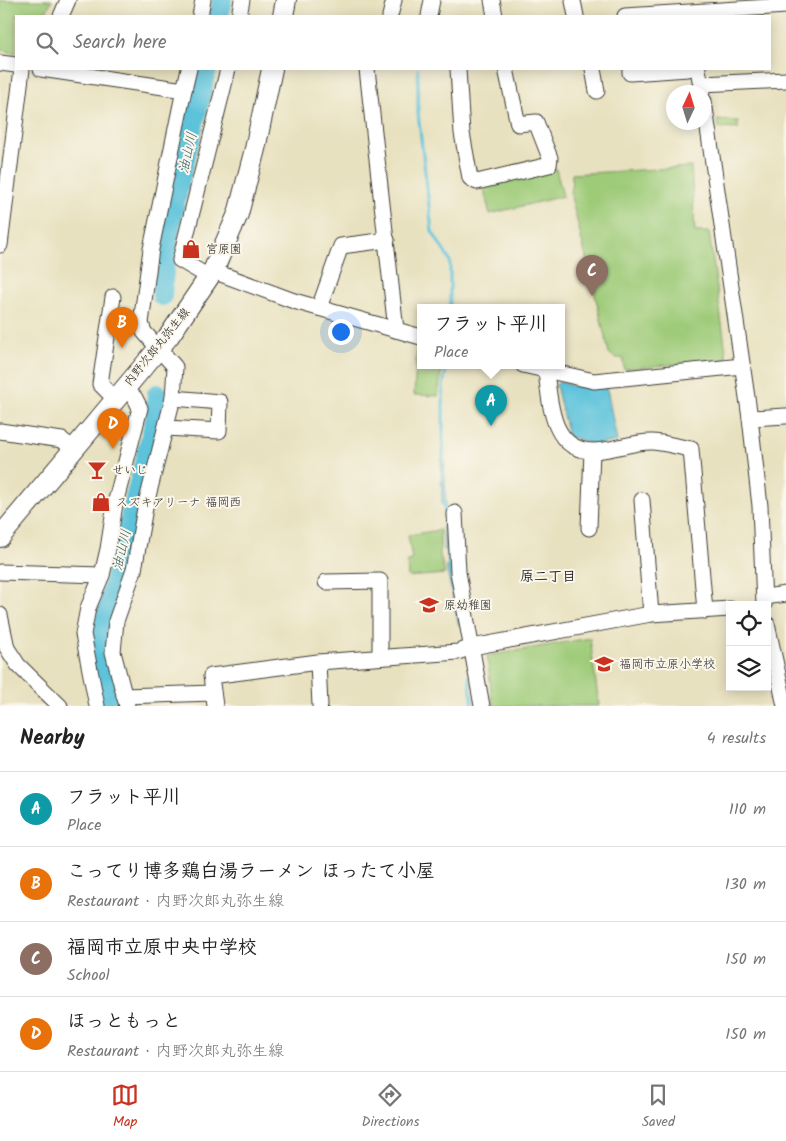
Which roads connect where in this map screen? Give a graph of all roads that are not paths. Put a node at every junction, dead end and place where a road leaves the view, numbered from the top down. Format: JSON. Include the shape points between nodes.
{"nodes":[{"id":1,"x":68,"y":0,"type":"edge"},
{"id":2,"x":203,"y":0,"type":"edge"},
{"id":3,"x":242,"y":0,"type":"edge"},
{"id":4,"x":286,"y":0,"type":"edge"},
{"id":5,"x":394,"y":0,"type":"edge"},
{"id":6,"x":432,"y":0,"type":"edge"},
{"id":7,"x":492,"y":0,"type":"edge"},
{"id":8,"x":786,"y":6,"type":"edge"},
{"id":9,"x":694,"y":9,"type":"edge"},
{"id":10,"x":61,"y":15,"type":"edge"},
{"id":11,"x":200,"y":15,"type":"edge"},
{"id":12,"x":238,"y":15,"type":"edge"},
{"id":13,"x":283,"y":15,"type":"edge"},
{"id":14,"x":390,"y":15,"type":"edge"},
{"id":15,"x":430,"y":15,"type":"edge"},
{"id":16,"x":495,"y":15,"type":"edge"},
{"id":17,"x":635,"y":15,"type":"edge"},
{"id":18,"x":0,"y":63,"type":"edge"},
{"id":19,"x":15,"y":66,"type":"edge"},
{"id":20,"x":22,"y":70,"type":"edge"},
{"id":21,"x":55,"y":70,"type":"edge"},
{"id":22,"x":189,"y":70,"type":"edge"},
{"id":23,"x":228,"y":70,"type":"edge"},
{"id":24,"x":272,"y":70,"type":"edge"},
{"id":25,"x":367,"y":70,"type":"edge"},
{"id":26,"x":458,"y":70,"type":"edge"},
{"id":27,"x":506,"y":70,"type":"edge"},
{"id":28,"x":593,"y":70,"type":"edge"},
{"id":29,"x":630,"y":70,"type":"edge"},
{"id":30,"x":674,"y":70,"type":"edge"},
{"id":31,"x":698,"y":70,"type":"edge"},
{"id":32,"x":125,"y":75,"type":"edge"},
{"id":33,"x":786,"y":80,"type":"edge"},
{"id":34,"x":701,"y":85,"type":"edge"},
{"id":35,"x":711,"y":87,"type":"edge"},
{"id":36,"x":184,"y":90,"type":"junction"},
{"id":37,"x":597,"y":91,"type":"dead end"},
{"id":38,"x":708,"y":130,"type":"edge"},
{"id":39,"x":386,"y":240,"type":"junction"},
{"id":40,"x":0,"y":245,"type":"edge"},
{"id":41,"x":211,"y":274,"type":"junction"},
{"id":42,"x":113,"y":297,"type":"dead end"},
{"id":43,"x":319,"y":308,"type":"junction"},
{"id":44,"x":396,"y":330,"type":"junction"},
{"id":45,"x":417,"y":336,"type":"edge"},
{"id":46,"x":159,"y":348,"type":"junction"},
{"id":47,"x":742,"y":366,"type":"junction"},
{"id":48,"x":538,"y":369,"type":"edge"},
{"id":49,"x":546,"y":371,"type":"junction"},
{"id":50,"x":119,"y":393,"type":"junction"},
{"id":51,"x":173,"y":398,"type":"junction"},
{"id":52,"x":786,"y":416,"type":"edge"},
{"id":53,"x":750,"y":418,"type":"junction"},
{"id":54,"x":166,"y":428,"type":"junction"},
{"id":55,"x":0,"y":431,"type":"edge"},
{"id":56,"x":74,"y":449,"type":"junction"},
{"id":57,"x":592,"y":451,"type":"junction"},
{"id":58,"x":642,"y":500,"type":"dead end"},
{"id":59,"x":455,"y":514,"type":"dead end"},
{"id":60,"x":589,"y":528,"type":"dead end"},
{"id":61,"x":0,"y":537,"type":"edge"},
{"id":62,"x":0,"y":572,"type":"edge"},
{"id":63,"x":102,"y":575,"type":"junction"},
{"id":64,"x":326,"y":582,"type":"dead end"},
{"id":65,"x":786,"y":594,"type":"edge"},
{"id":66,"x":764,"y":601,"type":"edge"},
{"id":67,"x":726,"y":609,"type":"edge"},
{"id":68,"x":705,"y":611,"type":"junction"},
{"id":69,"x":651,"y":614,"type":"junction"},
{"id":70,"x":0,"y":616,"type":"edge"},
{"id":71,"x":771,"y":642,"type":"edge"},
{"id":72,"x":465,"y":650,"type":"junction"},
{"id":73,"x":380,"y":657,"type":"junction"},
{"id":74,"x":318,"y":662,"type":"junction"},
{"id":75,"x":214,"y":700,"type":"edge"},
{"id":76,"x":125,"y":701,"type":"edge"},
{"id":77,"x":60,"y":706,"type":"edge"},
{"id":78,"x":97,"y":706,"type":"edge"},
{"id":79,"x":320,"y":706,"type":"edge"},
{"id":80,"x":482,"y":706,"type":"edge"},
{"id":81,"x":785,"y":706,"type":"edge"}],
"edges":[{"from":1,"to":10,"type":"street"},
{"from":2,"to":11,"type":"street"},
{"from":3,"to":12,"type":"street"},
{"from":4,"to":13,"type":"main road"},
{"from":5,"to":14,"type":"street"},
{"from":6,"to":15,"type":"street"},
{"from":7,"to":16,"type":"street"},
{"from":8,"to":9,"type":"street"},
{"from":9,"to":17,"type":"street"},
{"from":18,"to":19,"type":"street"},
{"from":20,"to":40,"type":"street"},
{"from":21,"to":32,"type":"street"},
{"from":22,"to":36,"type":"street"},
{"from":23,"to":41,"type":"street","via":[[180,260]]},
{"from":24,"to":41,"type":"main road","name":"内野次郎丸弥生線","via":[[240,206]]},
{"from":25,"to":39,"type":"street"},
{"from":26,"to":27,"type":"street","via":[[462,133],[470,178],[477,182],[549,165],[550,158],[536,122],[518,124]]},
{"from":28,"to":37,"type":"street"},
{"from":29,"to":30,"type":"street","via":[[630,73]]},
{"from":31,"to":34,"type":"street"},
{"from":32,"to":36,"type":"street"},
{"from":33,"to":35,"type":"street"},
{"from":36,"to":46,"type":"street","via":[[150,258],[141,323],[144,332]]},
{"from":38,"to":47,"type":"street"},
{"from":39,"to":43,"type":"street","via":[[341,246]]},
{"from":39,"to":44,"type":"street"},
{"from":41,"to":43,"type":"street"},
{"from":41,"to":46,"type":"main road","name":"内野次郎丸弥生線"},
{"from":42,"to":50,"type":"street","via":[[100,384]]},
{"from":43,"to":44,"type":"street"},
{"from":44,"to":45,"type":"street"},
{"from":46,"to":50,"type":"main road","name":"内野次郎丸弥生線"},
{"from":46,"to":51,"type":"street","via":[[175,367]]},
{"from":47,"to":49,"type":"street","via":[[594,381]]},
{"from":47,"to":53,"type":"street"},
{"from":48,"to":49,"type":"street"},
{"from":49,"to":57,"type":"street","via":[[552,416],[561,435],[572,446]]},
{"from":50,"to":56,"type":"main road","name":"内野次郎丸弥生線"},
{"from":50,"to":63,"type":"street","via":[[135,398],[140,408],[115,504]]},
{"from":51,"to":54,"type":"street"},
{"from":51,"to":54,"type":"street","via":[[220,402],[219,431]]},
{"from":52,"to":53,"type":"street"},
{"from":53,"to":66,"type":"street","via":[[760,506]]},
{"from":54,"to":76,"type":"street","via":[[145,508],[134,570],[116,621],[113,652]]},
{"from":55,"to":56,"type":"street","via":[[62,440]]},
{"from":56,"to":61,"type":"main road","name":"内野次郎丸弥生線"},
{"from":57,"to":60,"type":"street"},
{"from":57,"to":68,"type":"street","via":[[652,442],[691,449]]},
{"from":58,"to":69,"type":"street"},
{"from":59,"to":72,"type":"street"},
{"from":62,"to":63,"type":"street"},
{"from":63,"to":78,"type":"street","via":[[88,608],[83,634]]},
{"from":64,"to":73,"type":"street","via":[[380,581]]},
{"from":65,"to":66,"type":"street"},
{"from":67,"to":68,"type":"street"},
{"from":68,"to":69,"type":"street"},
{"from":69,"to":72,"type":"street"},
{"from":70,"to":77,"type":"street","via":[[7,648],[18,665]]},
{"from":71,"to":81,"type":"street"},
{"from":72,"to":73,"type":"street"},
{"from":72,"to":80,"type":"street"},
{"from":73,"to":74,"type":"street"},
{"from":74,"to":75,"type":"street","via":[[211,676]]},
{"from":74,"to":79,"type":"street"},
{"from":75,"to":76,"type":"street"}]}
